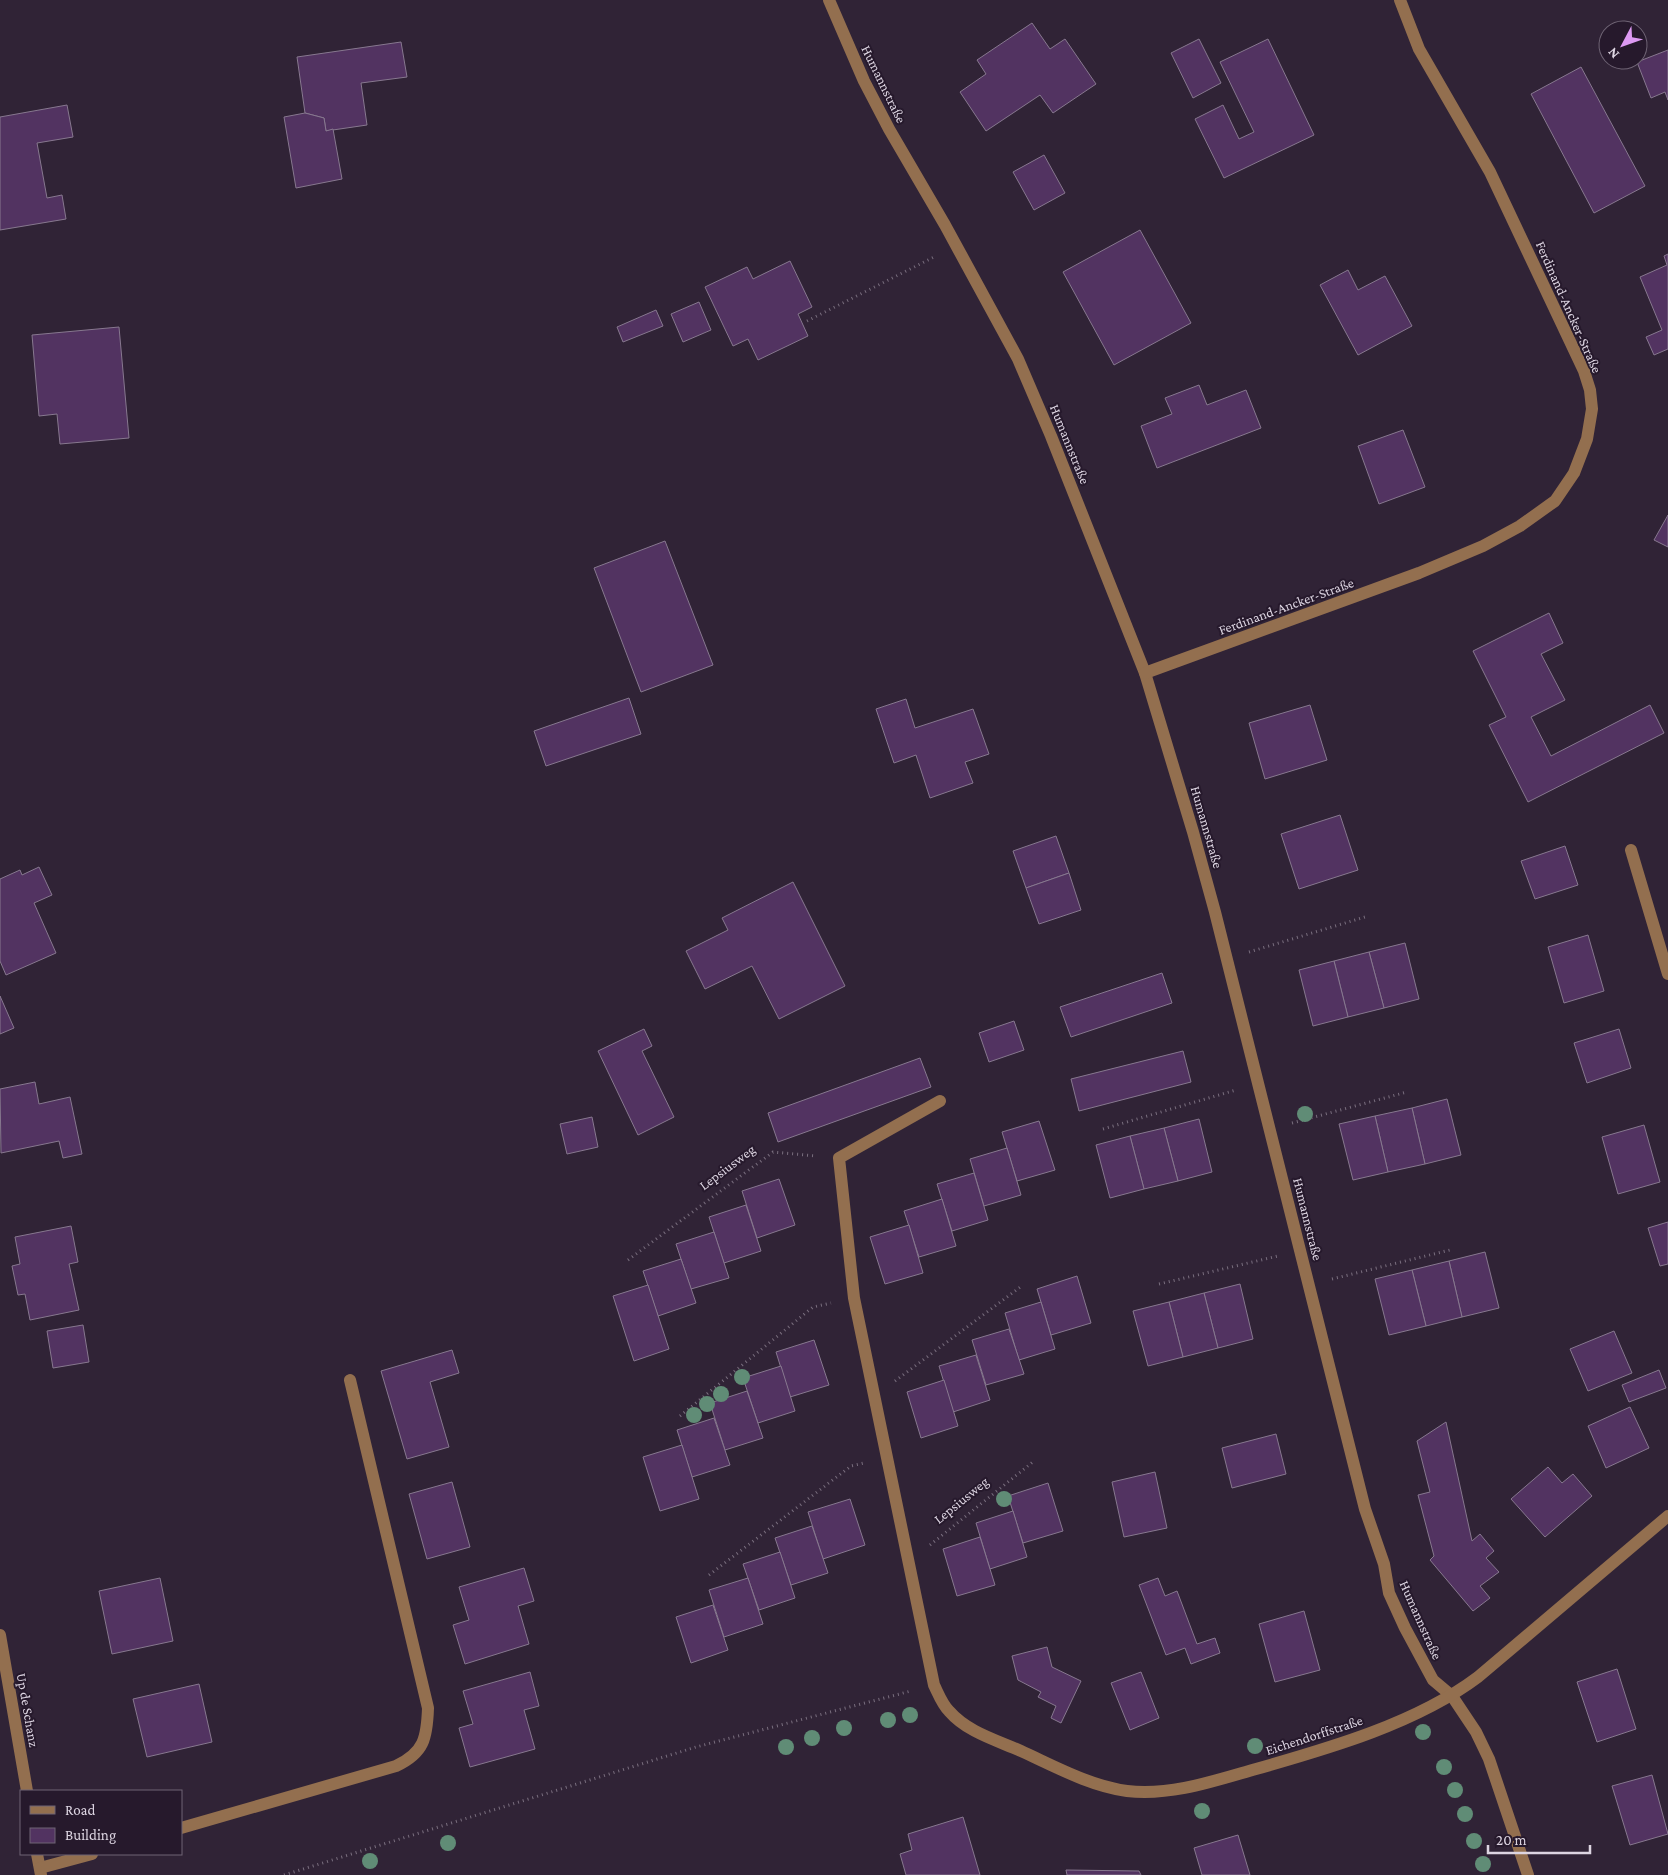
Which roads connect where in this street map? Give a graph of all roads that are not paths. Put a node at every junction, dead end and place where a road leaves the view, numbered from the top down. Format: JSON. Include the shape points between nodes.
{"nodes":[{"id":1,"x":829,"y":0,"type":"edge"},
{"id":2,"x":1400,"y":0,"type":"edge"},
{"id":3,"x":1145,"y":674,"type":"junction"},
{"id":4,"x":1631,"y":850,"type":"dead end"},
{"id":5,"x":1668,"y":974,"type":"edge"},
{"id":6,"x":940,"y":1101,"type":"dead end"},
{"id":7,"x":350,"y":1380,"type":"dead end"},
{"id":8,"x":1668,"y":1516,"type":"edge"},
{"id":9,"x":0,"y":1635,"type":"edge"},
{"id":10,"x":1452,"y":1696,"type":"junction"},
{"id":11,"x":27,"y":1790,"type":"edge"},
{"id":12,"x":182,"y":1828,"type":"edge"},
{"id":13,"x":37,"y":1855,"type":"edge"},
{"id":14,"x":89,"y":1855,"type":"edge"},
{"id":15,"x":41,"y":1872,"type":"edge"},
{"id":16,"x":1528,"y":1875,"type":"edge"}],
"edges":[{"from":1,"to":3,"type":"street","name":"Humannstraße","via":[[889,129],[1018,359]]},
{"from":2,"to":3,"type":"street","name":"Ferdinand-Ancker-Straße","via":[[1419,50],[1490,172],[1584,370],[1592,409],[1587,439],[1574,473],[1555,501],[1520,526],[1483,546],[1419,573]]},
{"from":3,"to":10,"type":"street","name":"Humannstraße","via":[[1215,912],[1389,1593],[1423,1664],[1433,1680]]},
{"from":4,"to":5,"type":"street"},
{"from":6,"to":10,"type":"street","name":"Eichendorffstraße","via":[[839,1158],[854,1298],[934,1685],[948,1710],[966,1726],[1085,1779],[1126,1790],[1164,1791],[1202,1784],[1310,1754],[1366,1734]]},
{"from":7,"to":12,"type":"street","via":[[428,1708],[424,1741],[417,1753],[396,1766]]},
{"from":8,"to":10,"type":"street","name":"Eichendorffstraße"},
{"from":9,"to":11,"type":"street","name":"Up de Schanz"},
{"from":10,"to":16,"type":"street","name":"Humannstraße","via":[[1489,1759]]},
{"from":13,"to":15,"type":"street"},
{"from":14,"to":15,"type":"street"}]}
